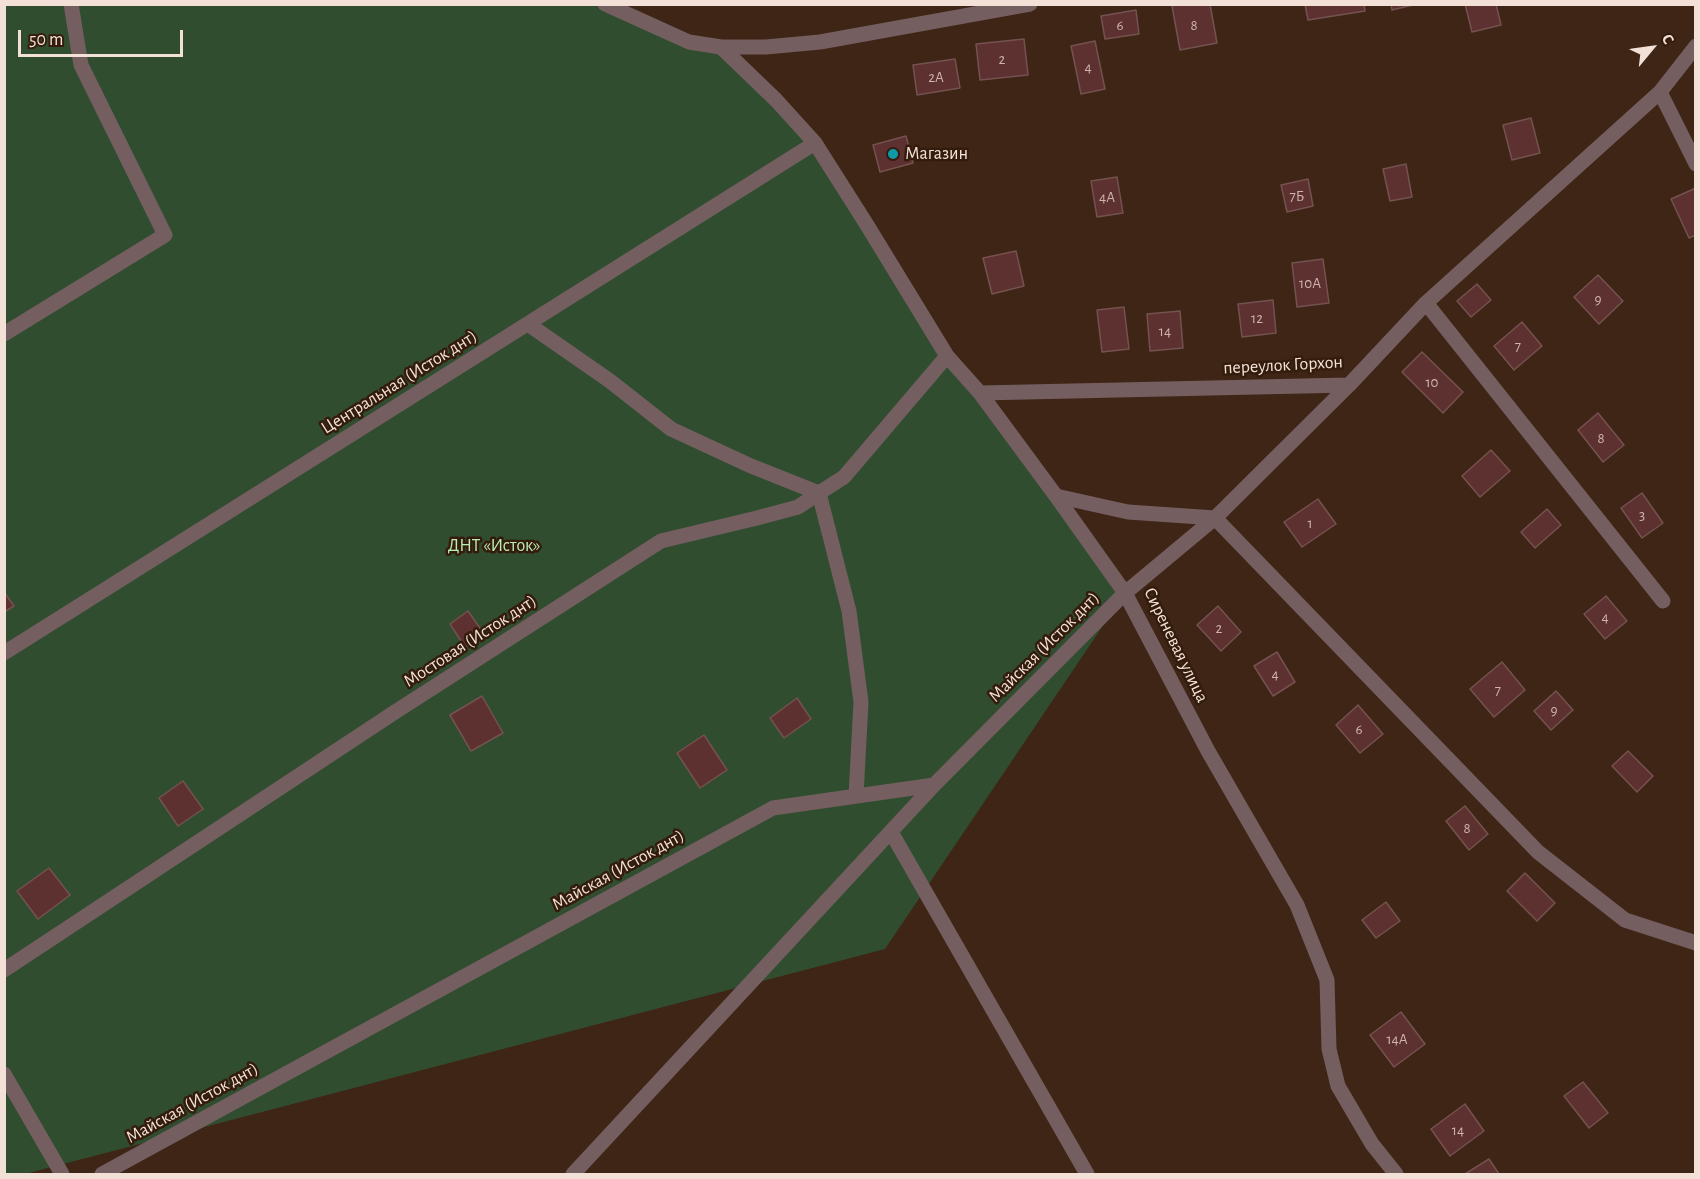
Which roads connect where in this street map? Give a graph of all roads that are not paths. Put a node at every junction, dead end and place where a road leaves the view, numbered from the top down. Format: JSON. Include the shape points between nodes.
{"nodes":[{"id":1,"x":71,"y":4,"type":"edge"},
{"id":2,"x":605,"y":4,"type":"edge"},
{"id":3,"x":1030,"y":4,"type":"edge"},
{"id":4,"x":1695,"y":46,"type":"edge"},
{"id":5,"x":721,"y":47,"type":"junction"},
{"id":6,"x":1660,"y":92,"type":"junction"},
{"id":7,"x":815,"y":143,"type":"junction"},
{"id":8,"x":1695,"y":164,"type":"edge"},
{"id":9,"x":1426,"y":303,"type":"junction"},
{"id":10,"x":528,"y":324,"type":"junction"},
{"id":11,"x":4,"y":334,"type":"edge"},
{"id":12,"x":947,"y":356,"type":"junction"},
{"id":13,"x":1349,"y":385,"type":"junction"},
{"id":14,"x":980,"y":393,"type":"junction"},
{"id":15,"x":819,"y":493,"type":"junction"},
{"id":16,"x":1056,"y":496,"type":"junction"},
{"id":17,"x":1215,"y":518,"type":"junction"},
{"id":18,"x":1125,"y":593,"type":"junction"},
{"id":19,"x":1663,"y":601,"type":"dead end"},
{"id":20,"x":4,"y":654,"type":"edge"},
{"id":21,"x":934,"y":785,"type":"junction"},
{"id":22,"x":856,"y":796,"type":"junction"},
{"id":23,"x":891,"y":832,"type":"junction"},
{"id":24,"x":1695,"y":943,"type":"edge"},
{"id":25,"x":4,"y":970,"type":"edge"},
{"id":26,"x":4,"y":1074,"type":"edge"},
{"id":27,"x":62,"y":1174,"type":"edge"},
{"id":28,"x":102,"y":1174,"type":"edge"},
{"id":29,"x":573,"y":1174,"type":"edge"},
{"id":30,"x":1086,"y":1174,"type":"edge"},
{"id":31,"x":1396,"y":1174,"type":"edge"}],
"edges":[{"from":1,"to":11,"type":"street","via":[[81,64],[165,235]]},
{"from":2,"to":5,"type":"street","via":[[688,42]]},
{"from":3,"to":5,"type":"street","via":[[820,42]]},
{"from":4,"to":6,"type":"street","name":"переулок Горхон"},
{"from":5,"to":7,"type":"street"},
{"from":6,"to":8,"type":"street"},
{"from":6,"to":9,"type":"street","name":"переулок Горхон"},
{"from":7,"to":10,"type":"street","name":"Центральная (Исток днт)"},
{"from":7,"to":12,"type":"street"},
{"from":9,"to":13,"type":"street","name":"переулок Горхон"},
{"from":9,"to":19,"type":"street"},
{"from":10,"to":15,"type":"street","via":[[671,429]]},
{"from":10,"to":20,"type":"street","name":"Центральная (Исток днт)"},
{"from":12,"to":14,"type":"street"},
{"from":12,"to":15,"type":"street","name":"Мостовая (Исток днт)","via":[[844,477]]},
{"from":13,"to":14,"type":"street","name":"переулок Горхон"},
{"from":13,"to":17,"type":"street","name":"Сиреневая улица"},
{"from":14,"to":16,"type":"street"},
{"from":15,"to":22,"type":"street","via":[[849,611],[861,702]]},
{"from":15,"to":25,"type":"street","name":"Мостовая (Исток днт)","via":[[798,507],[661,541]]},
{"from":16,"to":17,"type":"street","via":[[1128,512]]},
{"from":16,"to":18,"type":"street"},
{"from":17,"to":18,"type":"street","name":"Сиреневая улица"},
{"from":17,"to":24,"type":"street","via":[[1538,852],[1625,920]]},
{"from":18,"to":21,"type":"street","name":"Майская (Исток днт)"},
{"from":18,"to":31,"type":"street","name":"Сиреневая улица","via":[[1208,751],[1297,905],[1327,980],[1329,1049],[1338,1086],[1372,1144]]},
{"from":21,"to":22,"type":"street","name":"Майская (Исток днт)"},
{"from":21,"to":23,"type":"street"},
{"from":22,"to":28,"type":"street","name":"Майская (Исток днт)","via":[[773,808]]},
{"from":23,"to":29,"type":"street"},
{"from":23,"to":30,"type":"street"},
{"from":26,"to":27,"type":"street"}]}
